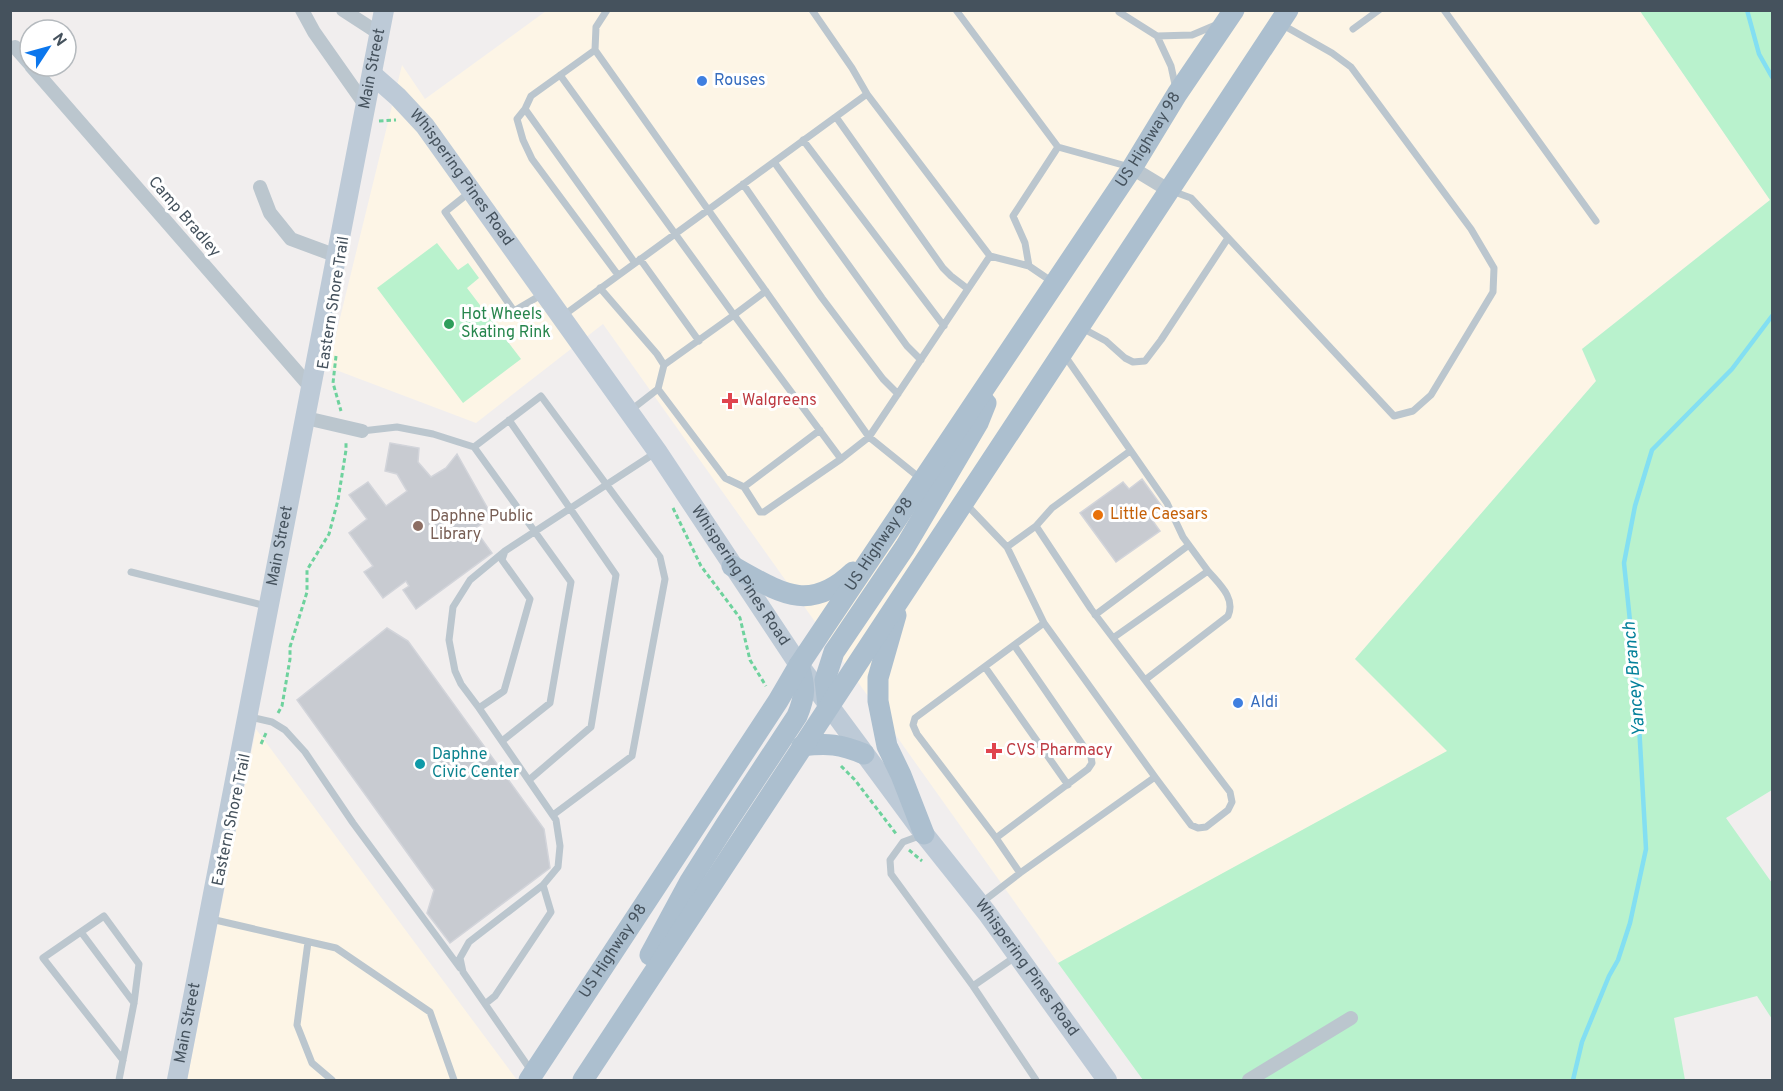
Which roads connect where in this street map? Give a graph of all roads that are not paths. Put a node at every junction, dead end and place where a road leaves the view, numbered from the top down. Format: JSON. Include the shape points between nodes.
{"nodes":[{"id":1,"x":302,"y":10,"type":"edge"},
{"id":2,"x":344,"y":10,"type":"edge"},
{"id":3,"x":384,"y":10,"type":"edge"},
{"id":4,"x":607,"y":10,"type":"edge"},
{"id":5,"x":812,"y":10,"type":"edge"},
{"id":6,"x":956,"y":10,"type":"edge"},
{"id":7,"x":1379,"y":10,"type":"edge"},
{"id":8,"x":1444,"y":10,"type":"edge"},
{"id":9,"x":1119,"y":11,"type":"edge"},
{"id":10,"x":1232,"y":14,"type":"edge"},
{"id":11,"x":1284,"y":17,"type":"edge"},
{"id":12,"x":1353,"y":29,"type":"dead end"},
{"id":13,"x":380,"y":34,"type":"junction"},
{"id":14,"x":1157,"y":36,"type":"junction"},
{"id":15,"x":15,"y":47,"type":"dead end"},
{"id":16,"x":18,"y":50,"type":"edge"},
{"id":17,"x":595,"y":50,"type":"junction"},
{"id":18,"x":373,"y":75,"type":"junction"},
{"id":19,"x":560,"y":75,"type":"junction"},
{"id":20,"x":42,"y":78,"type":"edge"},
{"id":21,"x":867,"y":94,"type":"junction"},
{"id":22,"x":1177,"y":94,"type":"junction"},
{"id":23,"x":525,"y":109,"type":"junction"},
{"id":24,"x":374,"y":113,"type":"junction"},
{"id":25,"x":836,"y":117,"type":"junction"},
{"id":26,"x":803,"y":140,"type":"junction"},
{"id":27,"x":1058,"y":147,"type":"junction"},
{"id":28,"x":774,"y":162,"type":"junction"},
{"id":29,"x":1132,"y":168,"type":"junction"},
{"id":30,"x":743,"y":184,"type":"junction"},
{"id":31,"x":260,"y":187,"type":"dead end"},
{"id":32,"x":1170,"y":190,"type":"junction"},
{"id":33,"x":472,"y":191,"type":"junction"},
{"id":34,"x":708,"y":209,"type":"junction"},
{"id":35,"x":1596,"y":221,"type":"dead end"},
{"id":36,"x":675,"y":232,"type":"junction"},
{"id":37,"x":1228,"y":238,"type":"junction"},
{"id":38,"x":337,"y":256,"type":"junction"},
{"id":39,"x":990,"y":256,"type":"junction"},
{"id":40,"x":637,"y":261,"type":"junction"},
{"id":41,"x":1029,"y":266,"type":"junction"},
{"id":42,"x":618,"y":275,"type":"junction"},
{"id":43,"x":1053,"y":283,"type":"junction"},
{"id":44,"x":600,"y":288,"type":"junction"},
{"id":45,"x":968,"y":289,"type":"junction"},
{"id":46,"x":766,"y":291,"type":"junction"},
{"id":47,"x":544,"y":293,"type":"junction"},
{"id":48,"x":734,"y":315,"type":"junction"},
{"id":49,"x":561,"y":317,"type":"junction"},
{"id":50,"x":944,"y":326,"type":"junction"},
{"id":51,"x":1080,"y":326,"type":"junction"},
{"id":52,"x":699,"y":340,"type":"junction"},
{"id":53,"x":1062,"y":352,"type":"junction"},
{"id":54,"x":1006,"y":355,"type":"junction"},
{"id":55,"x":921,"y":360,"type":"junction"},
{"id":56,"x":664,"y":365,"type":"junction"},
{"id":57,"x":312,"y":389,"type":"junction"},
{"id":58,"x":658,"y":389,"type":"junction"},
{"id":59,"x":898,"y":394,"type":"junction"},
{"id":60,"x":629,"y":411,"type":"junction"},
{"id":61,"x":306,"y":418,"type":"junction"},
{"id":62,"x":509,"y":420,"type":"junction"},
{"id":63,"x":362,"y":430,"type":"joint"},
{"id":64,"x":820,"y":430,"type":"junction"},
{"id":65,"x":870,"y":437,"type":"junction"},
{"id":66,"x":474,"y":447,"type":"junction"},
{"id":67,"x":657,"y":451,"type":"junction"},
{"id":68,"x":1130,"y":452,"type":"junction"},
{"id":69,"x":841,"y":459,"type":"junction"},
{"id":70,"x":922,"y":480,"type":"junction"},
{"id":71,"x":606,"y":485,"type":"junction"},
{"id":72,"x":744,"y":487,"type":"junction"},
{"id":73,"x":964,"y":501,"type":"junction"},
{"id":74,"x":570,"y":508,"type":"junction"},
{"id":75,"x":1036,"y":525,"type":"junction"},
{"id":76,"x":535,"y":532,"type":"junction"},
{"id":77,"x":1189,"y":545,"type":"junction"},
{"id":78,"x":1007,"y":547,"type":"junction"},
{"id":79,"x":877,"y":548,"type":"junction"},
{"id":80,"x":505,"y":551,"type":"junction"},
{"id":81,"x":732,"y":566,"type":"junction"},
{"id":82,"x":1208,"y":571,"type":"junction"},
{"id":83,"x":131,"y":572,"type":"dead end"},
{"id":84,"x":901,"y":596,"type":"junction"},
{"id":85,"x":268,"y":606,"type":"junction"},
{"id":86,"x":1095,"y":615,"type":"junction"},
{"id":87,"x":1044,"y":623,"type":"junction"},
{"id":88,"x":1113,"y":638,"type":"junction"},
{"id":89,"x":1014,"y":645,"type":"junction"},
{"id":90,"x":799,"y":665,"type":"junction"},
{"id":91,"x":985,"y":667,"type":"junction"},
{"id":92,"x":1144,"y":680,"type":"junction"},
{"id":93,"x":828,"y":706,"type":"junction"},
{"id":94,"x":479,"y":708,"type":"junction"},
{"id":95,"x":247,"y":717,"type":"junction"},
{"id":96,"x":502,"y":741,"type":"junction"},
{"id":97,"x":802,"y":746,"type":"junction"},
{"id":98,"x":864,"y":754,"type":"junction"},
{"id":99,"x":1155,"y":777,"type":"junction"},
{"id":100,"x":529,"y":780,"type":"junction"},
{"id":101,"x":1068,"y":785,"type":"junction"},
{"id":102,"x":553,"y":815,"type":"junction"},
{"id":103,"x":924,"y":834,"type":"junction"},
{"id":104,"x":996,"y":838,"type":"junction"},
{"id":105,"x":1020,"y":873,"type":"junction"},
{"id":106,"x":543,"y":885,"type":"junction"},
{"id":107,"x":980,"y":904,"type":"junction"},
{"id":108,"x":208,"y":918,"type":"junction"},
{"id":109,"x":81,"y":932,"type":"junction"},
{"id":110,"x":308,"y":942,"type":"junction"},
{"id":111,"x":1017,"y":955,"type":"junction"},
{"id":112,"x":465,"y":974,"type":"junction"},
{"id":113,"x":973,"y":986,"type":"junction"},
{"id":114,"x":134,"y":1003,"type":"junction"},
{"id":115,"x":485,"y":1004,"type":"junction"},
{"id":116,"x":1351,"y":1018,"type":"dead end"},
{"id":117,"x":613,"y":1035,"type":"junction"},
{"id":118,"x":123,"y":1060,"type":"junction"},
{"id":119,"x":532,"y":1077,"type":"edge"},
{"id":120,"x":119,"y":1080,"type":"edge"},
{"id":121,"x":177,"y":1080,"type":"edge"},
{"id":122,"x":332,"y":1080,"type":"edge"},
{"id":123,"x":454,"y":1080,"type":"edge"},
{"id":124,"x":583,"y":1080,"type":"edge"},
{"id":125,"x":1036,"y":1080,"type":"edge"},
{"id":126,"x":1107,"y":1080,"type":"edge"},
{"id":127,"x":1250,"y":1080,"type":"edge"}],
"edges":[{"from":1,"to":24,"type":"street"},
{"from":2,"to":13,"type":"street"},
{"from":3,"to":13,"type":"street","name":"Main Street"},
{"from":4,"to":17,"type":"lane","via":[[596,27]]},
{"from":5,"to":21,"type":"lane"},
{"from":6,"to":27,"type":"lane"},
{"from":7,"to":12,"type":"lane"},
{"from":8,"to":35,"type":"lane"},
{"from":9,"to":14,"type":"lane"},
{"from":10,"to":14,"type":"lane","via":[[1192,35]]},
{"from":10,"to":22,"type":"main road","name":"US Highway 98"},
{"from":11,"to":32,"type":"main road"},
{"from":11,"to":37,"type":"lane","via":[[1351,67],[1471,229],[1494,268],[1493,292],[1431,395],[1413,411],[1394,416]]},
{"from":13,"to":18,"type":"street","name":"Main Street"},
{"from":14,"to":22,"type":"lane","via":[[1171,66]]},
{"from":15,"to":16,"type":"street","name":"Camp Bradley"},
{"from":17,"to":19,"type":"lane"},
{"from":17,"to":34,"type":"lane"},
{"from":18,"to":24,"type":"street","name":"Main Street"},
{"from":18,"to":33,"type":"street","name":"Whispering Pines Road","via":[[425,126]]},
{"from":19,"to":23,"type":"lane","via":[[531,96]]},
{"from":19,"to":36,"type":"lane"},
{"from":20,"to":57,"type":"street","name":"Camp Bradley"},
{"from":21,"to":25,"type":"lane"},
{"from":21,"to":39,"type":"lane"},
{"from":22,"to":29,"type":"main road","name":"US Highway 98"},
{"from":23,"to":40,"type":"lane"},
{"from":23,"to":42,"type":"lane","via":[[517,120],[532,159]]},
{"from":24,"to":38,"type":"street","name":"Main Street"},
{"from":25,"to":26,"type":"lane"},
{"from":25,"to":45,"type":"lane","via":[[943,268]]},
{"from":26,"to":28,"type":"lane"},
{"from":26,"to":50,"type":"lane"},
{"from":27,"to":29,"type":"lane"},
{"from":27,"to":41,"type":"lane","via":[[1013,216],[1026,243]]},
{"from":28,"to":30,"type":"lane"},
{"from":28,"to":55,"type":"lane"},
{"from":29,"to":32,"type":"street"},
{"from":29,"to":43,"type":"main road","name":"US Highway 98"},
{"from":30,"to":34,"type":"lane"},
{"from":30,"to":59,"type":"lane","via":[[822,298]]},
{"from":31,"to":38,"type":"street","via":[[270,213],[291,239]]},
{"from":32,"to":37,"type":"lane","via":[[1191,198]]},
{"from":32,"to":51,"type":"main road"},
{"from":33,"to":47,"type":"street","name":"Whispering Pines Road"},
{"from":33,"to":47,"type":"lane","via":[[445,212],[514,311]]},
{"from":34,"to":36,"type":"lane"},
{"from":34,"to":46,"type":"lane"},
{"from":36,"to":40,"type":"lane"},
{"from":36,"to":48,"type":"lane"},
{"from":37,"to":51,"type":"lane","via":[[1144,361],[1125,358]]},
{"from":38,"to":57,"type":"street","name":"Main Street"},
{"from":39,"to":41,"type":"lane"},
{"from":39,"to":45,"type":"lane"},
{"from":40,"to":42,"type":"lane"},
{"from":40,"to":52,"type":"lane"},
{"from":41,"to":43,"type":"lane"},
{"from":42,"to":44,"type":"lane"},
{"from":43,"to":54,"type":"main road","name":"US Highway 98"},
{"from":44,"to":49,"type":"lane"},
{"from":44,"to":56,"type":"lane"},
{"from":45,"to":50,"type":"lane"},
{"from":46,"to":48,"type":"lane"},
{"from":46,"to":65,"type":"lane"},
{"from":47,"to":49,"type":"street","name":"Whispering Pines Road"},
{"from":48,"to":52,"type":"lane"},
{"from":48,"to":64,"type":"lane"},
{"from":49,"to":60,"type":"street","name":"Whispering Pines Road"},
{"from":50,"to":55,"type":"lane"},
{"from":51,"to":53,"type":"main road"},
{"from":52,"to":56,"type":"lane"},
{"from":53,"to":68,"type":"lane"},
{"from":53,"to":73,"type":"main road"},
{"from":54,"to":70,"type":"main road","name":"US Highway 98"},
{"from":54,"to":93,"type":"main road","via":[[978,423],[906,547],[834,652],[825,680]]},
{"from":55,"to":59,"type":"lane"},
{"from":56,"to":58,"type":"lane"},
{"from":57,"to":61,"type":"street","name":"Main Street"},
{"from":58,"to":60,"type":"lane"},
{"from":58,"to":72,"type":"lane","via":[[725,478]]},
{"from":59,"to":65,"type":"lane"},
{"from":60,"to":67,"type":"street","name":"Whispering Pines Road"},
{"from":61,"to":63,"type":"street"},
{"from":61,"to":85,"type":"street","name":"Main Street"},
{"from":62,"to":66,"type":"lane"},
{"from":62,"to":71,"type":"lane","via":[[541,396]]},
{"from":62,"to":74,"type":"lane"},
{"from":63,"to":66,"type":"lane","via":[[397,427]]},
{"from":64,"to":69,"type":"lane"},
{"from":64,"to":72,"type":"lane"},
{"from":65,"to":69,"type":"lane"},
{"from":65,"to":70,"type":"lane"},
{"from":66,"to":76,"type":"lane"},
{"from":67,"to":71,"type":"lane"},
{"from":67,"to":81,"type":"street","name":"Whispering Pines Road"},
{"from":68,"to":75,"type":"lane","via":[[1052,508]]},
{"from":68,"to":77,"type":"lane","via":[[1167,503]]},
{"from":69,"to":72,"type":"lane","via":[[764,512],[755,508]]},
{"from":70,"to":79,"type":"main road","name":"US Highway 98"},
{"from":71,"to":74,"type":"lane"},
{"from":71,"to":102,"type":"lane","via":[[660,557],[665,579],[632,756]]},
{"from":73,"to":78,"type":"lane"},
{"from":73,"to":84,"type":"main road"},
{"from":74,"to":76,"type":"lane"},
{"from":74,"to":100,"type":"lane","via":[[616,575],[591,727]]},
{"from":75,"to":78,"type":"lane"},
{"from":75,"to":86,"type":"lane"},
{"from":76,"to":80,"type":"lane"},
{"from":76,"to":96,"type":"lane","via":[[571,582],[550,703]]},
{"from":77,"to":82,"type":"lane"},
{"from":77,"to":86,"type":"lane"},
{"from":78,"to":87,"type":"lane"},
{"from":79,"to":81,"type":"main road","via":[[838,586],[821,594],[789,594]]},
{"from":79,"to":90,"type":"main road","name":"US Highway 98"},
{"from":80,"to":94,"type":"lane","via":[[502,560],[530,598],[504,691]]},
{"from":80,"to":94,"type":"lane","via":[[470,580],[453,607],[449,640],[455,671]]},
{"from":81,"to":90,"type":"street","name":"Whispering Pines Road"},
{"from":82,"to":88,"type":"lane"},
{"from":82,"to":92,"type":"lane","via":[[1231,600],[1228,616]]},
{"from":83,"to":85,"type":"lane"},
{"from":84,"to":93,"type":"main road"},
{"from":84,"to":103,"type":"main road","via":[[878,678],[878,701],[887,746]]},
{"from":85,"to":95,"type":"street","name":"Main Street"},
{"from":86,"to":88,"type":"lane"},
{"from":87,"to":89,"type":"lane"},
{"from":87,"to":99,"type":"lane"},
{"from":88,"to":92,"type":"lane"},
{"from":89,"to":91,"type":"lane"},
{"from":89,"to":101,"type":"lane","via":[[1091,757],[1088,770]]},
{"from":90,"to":93,"type":"street","name":"Whispering Pines Road"},
{"from":90,"to":117,"type":"main road","via":[[805,685],[804,701],[797,716],[690,881]]},
{"from":90,"to":119,"type":"main road","name":"US Highway 98"},
{"from":91,"to":101,"type":"lane"},
{"from":91,"to":104,"type":"lane","via":[[915,718],[913,725]]},
{"from":92,"to":99,"type":"lane","via":[[1230,792],[1232,802],[1206,827],[1198,828],[1191,825]]},
{"from":93,"to":97,"type":"main road"},
{"from":93,"to":98,"type":"street","name":"Whispering Pines Road"},
{"from":94,"to":96,"type":"lane"},
{"from":95,"to":108,"type":"street","name":"Main Street"},
{"from":95,"to":112,"type":"lane","via":[[285,729],[305,752]]},
{"from":96,"to":100,"type":"lane"},
{"from":97,"to":98,"type":"main road","via":[[827,743]]},
{"from":97,"to":117,"type":"main road"},
{"from":98,"to":103,"type":"street","name":"Whispering Pines Road"},
{"from":99,"to":105,"type":"lane"},
{"from":100,"to":102,"type":"lane"},
{"from":101,"to":104,"type":"lane"},
{"from":102,"to":106,"type":"lane","via":[[560,846],[558,867]]},
{"from":103,"to":107,"type":"street","name":"Whispering Pines Road"},
{"from":103,"to":113,"type":"lane","via":[[903,842],[890,860],[891,874]]},
{"from":104,"to":105,"type":"lane"},
{"from":105,"to":107,"type":"lane"},
{"from":106,"to":112,"type":"lane","via":[[468,942],[460,958]]},
{"from":106,"to":115,"type":"lane","via":[[551,912],[495,996]]},
{"from":107,"to":111,"type":"street","name":"Whispering Pines Road"},
{"from":108,"to":110,"type":"lane"},
{"from":108,"to":121,"type":"street","name":"Main Street"},
{"from":109,"to":114,"type":"lane"},
{"from":109,"to":114,"type":"lane","via":[[104,916],[139,964]]},
{"from":109,"to":118,"type":"lane","via":[[43,958]]},
{"from":110,"to":122,"type":"lane","via":[[297,1025],[312,1063]]},
{"from":110,"to":123,"type":"lane","via":[[336,948],[430,1012]]},
{"from":111,"to":113,"type":"lane"},
{"from":111,"to":126,"type":"street","name":"Whispering Pines Road"},
{"from":112,"to":115,"type":"lane"},
{"from":113,"to":125,"type":"lane"},
{"from":114,"to":118,"type":"lane"},
{"from":115,"to":119,"type":"lane"},
{"from":116,"to":127,"type":"street"},
{"from":117,"to":124,"type":"main road"},
{"from":118,"to":120,"type":"lane"}]}
